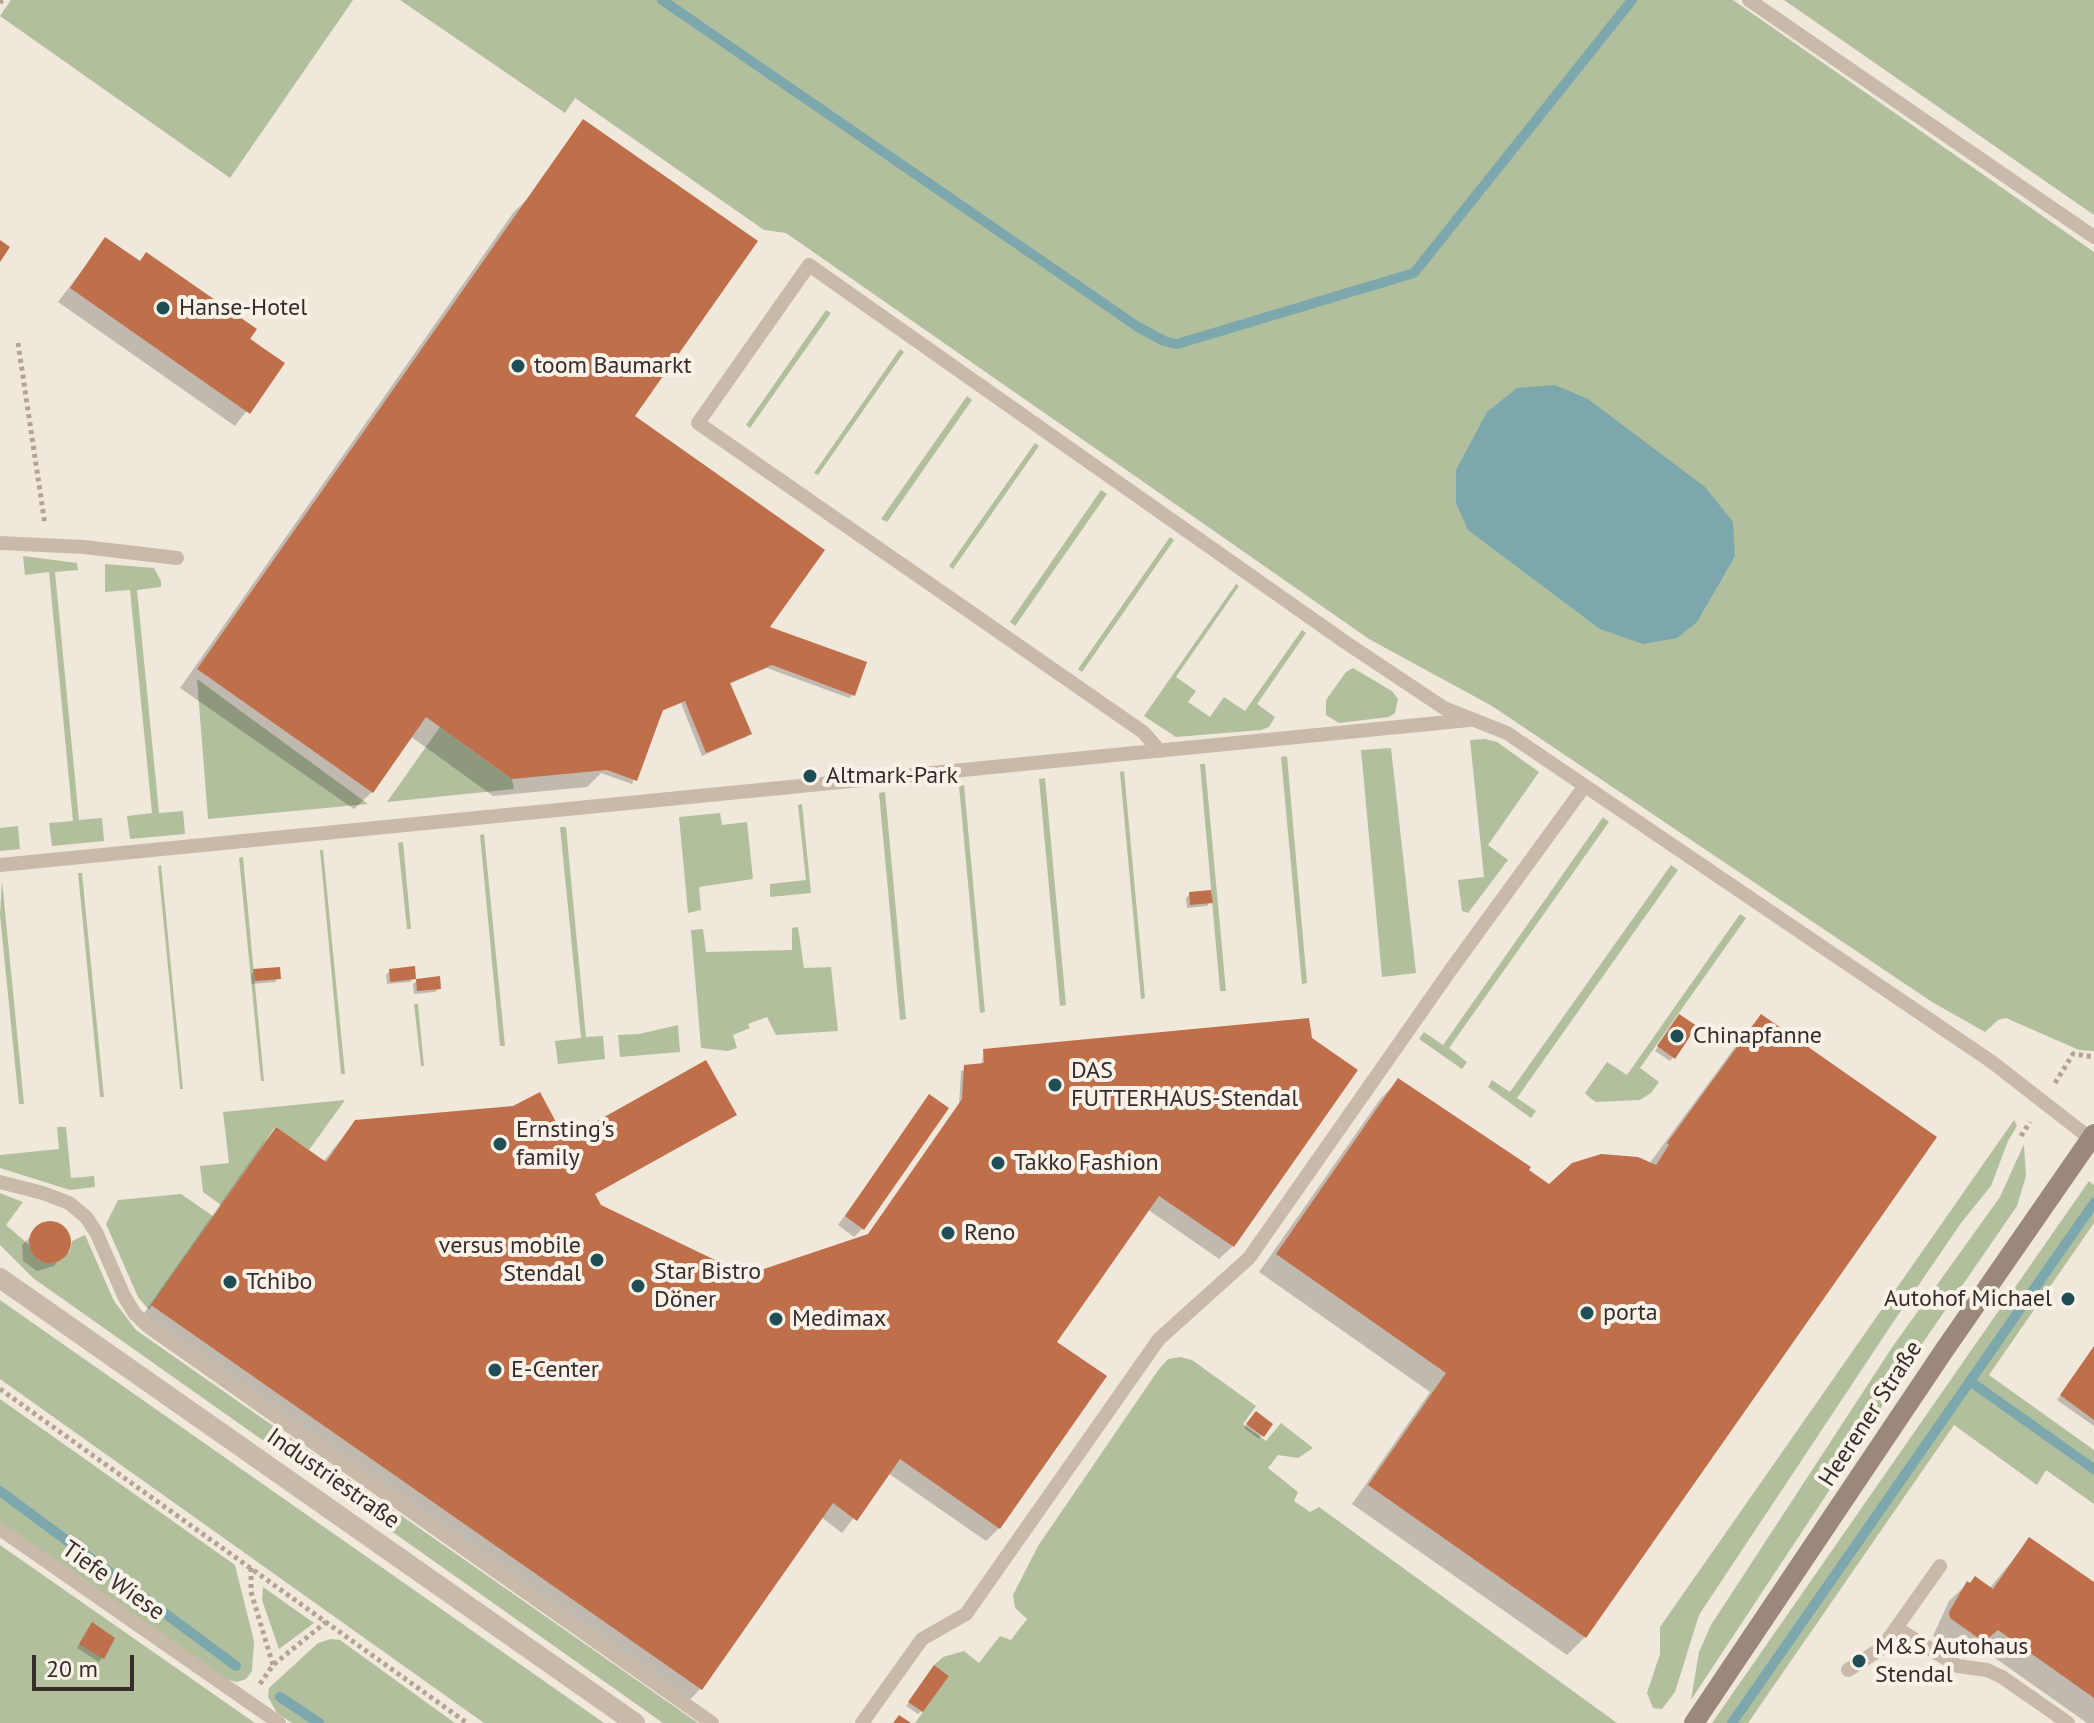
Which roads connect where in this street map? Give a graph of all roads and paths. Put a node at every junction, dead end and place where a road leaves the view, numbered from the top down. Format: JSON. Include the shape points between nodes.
{"nodes":[{"id":1,"x":1749,"y":0,"type":"edge"},
{"id":2,"x":2094,"y":237,"type":"edge"},
{"id":3,"x":18,"y":343,"type":"dead end"},
{"id":4,"x":0,"y":543,"type":"edge"},
{"id":5,"x":48,"y":545,"type":"junction"},
{"id":6,"x":177,"y":558,"type":"dead end"},
{"id":7,"x":1469,"y":720,"type":"junction"},
{"id":8,"x":1160,"y":751,"type":"junction"},
{"id":9,"x":1584,"y":787,"type":"junction"},
{"id":10,"x":0,"y":865,"type":"edge"},
{"id":11,"x":2092,"y":1137,"type":"edge"},
{"id":12,"x":0,"y":1182,"type":"edge"},
{"id":13,"x":0,"y":1278,"type":"edge"},
{"id":14,"x":0,"y":1389,"type":"edge"},
{"id":15,"x":0,"y":1529,"type":"edge"},
{"id":16,"x":1940,"y":1566,"type":"dead end"},
{"id":17,"x":251,"y":1567,"type":"junction"},
{"id":18,"x":326,"y":1622,"type":"junction"},
{"id":19,"x":1896,"y":1628,"type":"junction"},
{"id":20,"x":273,"y":1665,"type":"junction"},
{"id":21,"x":1848,"y":1670,"type":"dead end"},
{"id":22,"x":247,"y":1701,"type":"junction"},
{"id":23,"x":279,"y":1723,"type":"edge"},
{"id":24,"x":467,"y":1723,"type":"edge"},
{"id":25,"x":635,"y":1723,"type":"edge"},
{"id":26,"x":712,"y":1723,"type":"edge"},
{"id":27,"x":862,"y":1723,"type":"edge"},
{"id":28,"x":1694,"y":1723,"type":"edge"},
{"id":29,"x":2068,"y":1723,"type":"edge"}],
"edges":[{"from":1,"to":2,"type":"lane"},
{"from":3,"to":5,"type":"path"},
{"from":4,"to":5,"type":"lane"},
{"from":5,"to":6,"type":"lane"},
{"from":7,"to":8,"type":"lane"},
{"from":7,"to":8,"type":"lane","via":[[1423,696],[809,265],[698,423],[1143,732]]},
{"from":7,"to":9,"type":"lane","via":[[1507,733]]},
{"from":8,"to":10,"type":"lane"},
{"from":9,"to":11,"type":"lane","via":[[1992,1062]]},
{"from":9,"to":27,"type":"lane","via":[[1249,1258],[1159,1339],[966,1614],[922,1639]]},
{"from":11,"to":28,"type":"main road","name":"Heerener Straße"},
{"from":12,"to":26,"type":"lane","via":[[69,1203],[86,1217],[124,1296],[149,1327]]},
{"from":13,"to":25,"type":"street","name":"Industriestraße"},
{"from":14,"to":17,"type":"path"},
{"from":15,"to":22,"type":"lane","name":"Tiefe Wiese"},
{"from":16,"to":19,"type":"lane"},
{"from":17,"to":18,"type":"path"},
{"from":17,"to":20,"type":"path","via":[[251,1592]]},
{"from":18,"to":20,"type":"path"},
{"from":18,"to":24,"type":"path"},
{"from":19,"to":21,"type":"lane","via":[[1882,1648]]},
{"from":19,"to":29,"type":"lane","via":[[1958,1666],[2002,1677]]},
{"from":20,"to":22,"type":"path"},
{"from":22,"to":23,"type":"lane","name":"Tiefe Wiese"}]}
